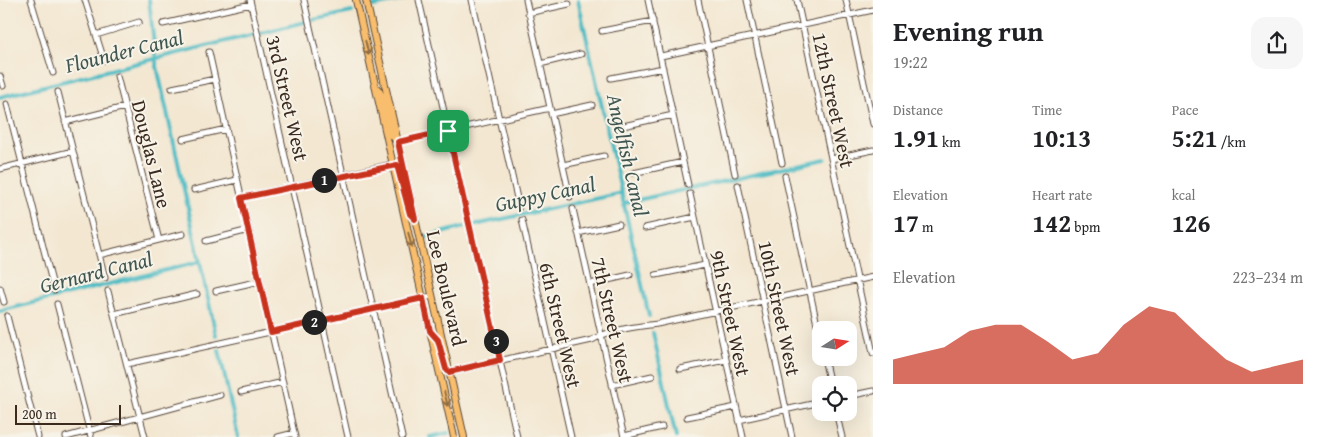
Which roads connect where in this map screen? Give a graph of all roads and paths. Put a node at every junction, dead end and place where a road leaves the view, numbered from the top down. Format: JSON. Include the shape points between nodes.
{"nodes":[{"id":1,"x":31,"y":0,"type":"edge"},
{"id":2,"x":85,"y":0,"type":"edge"},
{"id":3,"x":304,"y":0,"type":"edge"},
{"id":4,"x":356,"y":0,"type":"edge"},
{"id":5,"x":366,"y":0,"type":"edge"},
{"id":6,"x":419,"y":0,"type":"edge"},
{"id":7,"x":472,"y":0,"type":"edge"},
{"id":8,"x":526,"y":0,"type":"edge"},
{"id":9,"x":648,"y":0,"type":"edge"},
{"id":10,"x":698,"y":0,"type":"edge"},
{"id":11,"x":747,"y":0,"type":"edge"},
{"id":12,"x":797,"y":0,"type":"edge"},
{"id":13,"x":846,"y":0,"type":"edge"},
{"id":14,"x":251,"y":2,"type":"edge"},
{"id":15,"x":569,"y":4,"type":"dead end"},
{"id":16,"x":873,"y":10,"type":"edge"},
{"id":17,"x":528,"y":13,"type":"junction"},
{"id":18,"x":850,"y":15,"type":"junction"},
{"id":19,"x":653,"y":21,"type":"junction"},
{"id":20,"x":138,"y":22,"type":"dead end"},
{"id":21,"x":163,"y":24,"type":"dead end"},
{"id":22,"x":802,"y":25,"type":"junction"},
{"id":23,"x":602,"y":31,"type":"dead end"},
{"id":24,"x":96,"y":35,"type":"junction"},
{"id":25,"x":755,"y":36,"type":"junction"},
{"id":26,"x":708,"y":46,"type":"junction"},
{"id":27,"x":209,"y":52,"type":"dead end"},
{"id":28,"x":581,"y":54,"type":"dead end"},
{"id":29,"x":661,"y":56,"type":"junction"},
{"id":30,"x":104,"y":60,"type":"dead end"},
{"id":31,"x":540,"y":64,"type":"junction"},
{"id":32,"x":663,"y":68,"type":"junction"},
{"id":33,"x":53,"y":73,"type":"dead end"},
{"id":34,"x":0,"y":76,"type":"edge"},
{"id":35,"x":117,"y":76,"type":"dead end"},
{"id":36,"x":611,"y":78,"type":"dead end"},
{"id":37,"x":215,"y":79,"type":"junction"},
{"id":38,"x":3,"y":86,"type":"dead end"},
{"id":39,"x":375,"y":86,"type":"junction"},
{"id":40,"x":172,"y":88,"type":"dead end"},
{"id":41,"x":58,"y":92,"type":"dead end"},
{"id":42,"x":7,"y":104,"type":"dead end"},
{"id":43,"x":592,"y":105,"type":"dead end"},
{"id":44,"x":125,"y":107,"type":"junction"},
{"id":45,"x":550,"y":108,"type":"junction"},
{"id":46,"x":551,"y":114,"type":"junction"},
{"id":47,"x":673,"y":115,"type":"junction"},
{"id":48,"x":499,"y":119,"type":"junction"},
{"id":49,"x":65,"y":122,"type":"junction"},
{"id":50,"x":873,"y":124,"type":"edge"},
{"id":51,"x":622,"y":126,"type":"dead end"},
{"id":52,"x":226,"y":129,"type":"junction"},
{"id":53,"x":448,"y":131,"type":"junction"},
{"id":54,"x":183,"y":139,"type":"dead end"},
{"id":55,"x":398,"y":142,"type":"junction"},
{"id":56,"x":873,"y":150,"type":"edge"},
{"id":57,"x":73,"y":151,"type":"junction"},
{"id":58,"x":604,"y":156,"type":"dead end"},
{"id":59,"x":831,"y":159,"type":"junction"},
{"id":60,"x":684,"y":162,"type":"junction"},
{"id":61,"x":782,"y":162,"type":"dead end"},
{"id":62,"x":22,"y":164,"type":"junction"},
{"id":63,"x":393,"y":164,"type":"junction"},
{"id":64,"x":563,"y":165,"type":"junction"},
{"id":65,"x":0,"y":169,"type":"edge"},
{"id":66,"x":633,"y":173,"type":"dead end"},
{"id":67,"x":735,"y":174,"type":"dead end"},
{"id":68,"x":343,"y":176,"type":"junction"},
{"id":69,"x":785,"y":176,"type":"dead end"},
{"id":70,"x":237,"y":180,"type":"junction"},
{"id":71,"x":688,"y":185,"type":"dead end"},
{"id":72,"x":738,"y":185,"type":"dead end"},
{"id":73,"x":292,"y":187,"type":"junction"},
{"id":74,"x":194,"y":190,"type":"dead end"},
{"id":75,"x":690,"y":194,"type":"dead end"},
{"id":76,"x":570,"y":197,"type":"dead end"},
{"id":77,"x":241,"y":198,"type":"junction"},
{"id":78,"x":519,"y":207,"type":"dead end"},
{"id":79,"x":573,"y":209,"type":"dead end"},
{"id":80,"x":695,"y":217,"type":"junction"},
{"id":81,"x":415,"y":219,"type":"junction"},
{"id":82,"x":522,"y":220,"type":"dead end"},
{"id":83,"x":619,"y":224,"type":"dead end"},
{"id":84,"x":645,"y":228,"type":"dead end"},
{"id":85,"x":249,"y":230,"type":"junction"},
{"id":86,"x":578,"y":233,"type":"junction"},
{"id":87,"x":183,"y":234,"type":"dead end"},
{"id":88,"x":158,"y":240,"type":"junction"},
{"id":89,"x":206,"y":240,"type":"dead end"},
{"id":90,"x":99,"y":255,"type":"junction"},
{"id":91,"x":706,"y":264,"type":"junction"},
{"id":92,"x":630,"y":275,"type":"dead end"},
{"id":93,"x":656,"y":275,"type":"dead end"},
{"id":94,"x":873,"y":277,"type":"edge"},
{"id":95,"x":105,"y":278,"type":"dead end"},
{"id":96,"x":260,"y":281,"type":"junction"},
{"id":97,"x":858,"y":281,"type":"junction"},
{"id":98,"x":590,"y":284,"type":"junction"},
{"id":99,"x":0,"y":288,"type":"edge"},
{"id":100,"x":54,"y":290,"type":"dead end"},
{"id":101,"x":108,"y":291,"type":"dead end"},
{"id":102,"x":216,"y":291,"type":"dead end"},
{"id":103,"x":810,"y":291,"type":"junction"},
{"id":104,"x":197,"y":294,"type":"dead end"},
{"id":105,"x":432,"y":296,"type":"junction"},
{"id":106,"x":423,"y":298,"type":"junction"},
{"id":107,"x":763,"y":301,"type":"junction"},
{"id":108,"x":4,"y":302,"type":"dead end"},
{"id":109,"x":58,"y":304,"type":"dead end"},
{"id":110,"x":373,"y":309,"type":"junction"},
{"id":111,"x":716,"y":311,"type":"junction"},
{"id":112,"x":114,"y":314,"type":"junction"},
{"id":113,"x":7,"y":316,"type":"dead end"},
{"id":114,"x":322,"y":320,"type":"junction"},
{"id":115,"x":816,"y":321,"type":"edge"},
{"id":116,"x":430,"y":331,"type":"junction"},
{"id":117,"x":271,"y":332,"type":"junction"},
{"id":118,"x":601,"y":334,"type":"junction"},
{"id":119,"x":551,"y":349,"type":"junction"},
{"id":120,"x":873,"y":353,"type":"edge"},
{"id":121,"x":500,"y":360,"type":"junction"},
{"id":122,"x":726,"y":360,"type":"junction"},
{"id":123,"x":127,"y":364,"type":"junction"},
{"id":124,"x":680,"y":369,"type":"dead end"},
{"id":125,"x":449,"y":372,"type":"junction"},
{"id":126,"x":652,"y":376,"type":"dead end"},
{"id":127,"x":283,"y":382,"type":"junction"},
{"id":128,"x":612,"y":385,"type":"junction"},
{"id":129,"x":873,"y":391,"type":"edge"},
{"id":130,"x":240,"y":392,"type":"dead end"},
{"id":131,"x":857,"y":394,"type":"edge"},
{"id":132,"x":220,"y":395,"type":"dead end"},
{"id":133,"x":812,"y":404,"type":"edge"},
{"id":134,"x":736,"y":406,"type":"junction"},
{"id":135,"x":786,"y":410,"type":"junction"},
{"id":136,"x":140,"y":415,"type":"junction"},
{"id":137,"x":686,"y":417,"type":"dead end"},
{"id":138,"x":739,"y":420,"type":"junction"},
{"id":139,"x":838,"y":421,"type":"edge"},
{"id":140,"x":662,"y":428,"type":"dead end"},
{"id":141,"x":90,"y":434,"type":"edge"},
{"id":142,"x":295,"y":435,"type":"edge"},
{"id":143,"x":38,"y":437,"type":"edge"},
{"id":144,"x":66,"y":437,"type":"edge"},
{"id":145,"x":145,"y":437,"type":"edge"},
{"id":146,"x":278,"y":437,"type":"edge"},
{"id":147,"x":348,"y":437,"type":"edge"},
{"id":148,"x":402,"y":437,"type":"edge"},
{"id":149,"x":454,"y":437,"type":"edge"},
{"id":150,"x":464,"y":437,"type":"edge"},
{"id":151,"x":518,"y":437,"type":"edge"},
{"id":152,"x":571,"y":437,"type":"edge"},
{"id":153,"x":624,"y":437,"type":"edge"},
{"id":154,"x":743,"y":437,"type":"edge"},
{"id":155,"x":792,"y":437,"type":"edge"},
{"id":156,"x":842,"y":437,"type":"edge"}],
"edges":[{"from":1,"to":33,"type":"street"},
{"from":2,"to":24,"type":"street"},
{"from":3,"to":68,"type":"street"},
{"from":4,"to":39,"type":"main road","name":"Lee Boulevard","one_way":true},
{"from":5,"to":55,"type":"main road","name":"Lee Boulevard"},
{"from":6,"to":53,"type":"street"},
{"from":7,"to":48,"type":"street"},
{"from":8,"to":17,"type":"street"},
{"from":9,"to":19,"type":"street"},
{"from":10,"to":26,"type":"street"},
{"from":11,"to":25,"type":"street"},
{"from":12,"to":22,"type":"street","name":"12th Street West"},
{"from":13,"to":18,"type":"street"},
{"from":14,"to":21,"type":"street"},
{"from":14,"to":73,"type":"street","name":"3rd Street West"},
{"from":15,"to":17,"type":"street"},
{"from":16,"to":18,"type":"street"},
{"from":17,"to":31,"type":"street"},
{"from":18,"to":22,"type":"street"},
{"from":18,"to":50,"type":"street"},
{"from":19,"to":23,"type":"street"},
{"from":19,"to":29,"type":"street"},
{"from":20,"to":24,"type":"street"},
{"from":22,"to":25,"type":"street"},
{"from":22,"to":59,"type":"street","name":"12th Street West"},
{"from":24,"to":30,"type":"street"},
{"from":25,"to":26,"type":"street"},
{"from":25,"to":61,"type":"street"},
{"from":26,"to":29,"type":"street"},
{"from":26,"to":67,"type":"street"},
{"from":27,"to":37,"type":"street"},
{"from":28,"to":31,"type":"street"},
{"from":29,"to":32,"type":"street"},
{"from":31,"to":45,"type":"street"},
{"from":32,"to":36,"type":"street"},
{"from":32,"to":47,"type":"street"},
{"from":34,"to":38,"type":"street"},
{"from":35,"to":44,"type":"street","name":"Douglas Lane"},
{"from":37,"to":40,"type":"street"},
{"from":37,"to":52,"type":"street"},
{"from":39,"to":55,"type":"main road","via":[[381,92],[391,135]]},
{"from":39,"to":63,"type":"main road","name":"Lee Boulevard"},
{"from":41,"to":49,"type":"street"},
{"from":42,"to":62,"type":"street"},
{"from":43,"to":46,"type":"street"},
{"from":44,"to":49,"type":"street"},
{"from":44,"to":88,"type":"street","name":"Douglas Lane"},
{"from":45,"to":46,"type":"street"},
{"from":45,"to":48,"type":"street"},
{"from":46,"to":64,"type":"street"},
{"from":47,"to":51,"type":"street"},
{"from":47,"to":60,"type":"street"},
{"from":48,"to":53,"type":"street"},
{"from":48,"to":78,"type":"street"},
{"from":49,"to":57,"type":"street"},
{"from":52,"to":54,"type":"street"},
{"from":52,"to":70,"type":"street"},
{"from":53,"to":55,"type":"street"},
{"from":53,"to":121,"type":"street"},
{"from":55,"to":81,"type":"main road","name":"Lee Boulevard"},
{"from":56,"to":59,"type":"street"},
{"from":57,"to":62,"type":"street"},
{"from":57,"to":90,"type":"street"},
{"from":58,"to":64,"type":"street"},
{"from":59,"to":97,"type":"street","name":"12th Street West"},
{"from":60,"to":66,"type":"street"},
{"from":60,"to":71,"type":"street"},
{"from":62,"to":65,"type":"street"},
{"from":62,"to":100,"type":"street"},
{"from":63,"to":68,"type":"street"},
{"from":63,"to":81,"type":"main road","via":[[399,168],[410,214]]},
{"from":63,"to":106,"type":"main road","name":"Lee Boulevard","one_way":true},
{"from":64,"to":76,"type":"street"},
{"from":68,"to":73,"type":"street"},
{"from":68,"to":110,"type":"street"},
{"from":69,"to":103,"type":"street"},
{"from":70,"to":74,"type":"street"},
{"from":70,"to":77,"type":"street"},
{"from":72,"to":107,"type":"street","name":"10th Street West"},
{"from":73,"to":77,"type":"street"},
{"from":73,"to":114,"type":"street","name":"3rd Street West"},
{"from":75,"to":80,"type":"street","name":"9th Street West"},
{"from":77,"to":85,"type":"street"},
{"from":79,"to":86,"type":"street","name":"7th Street West"},
{"from":80,"to":84,"type":"street"},
{"from":80,"to":91,"type":"street","name":"9th Street West"},
{"from":81,"to":105,"type":"main road","name":"Lee Boulevard"},
{"from":82,"to":119,"type":"street","name":"6th Street West"},
{"from":83,"to":86,"type":"street"},
{"from":85,"to":89,"type":"street"},
{"from":85,"to":96,"type":"street"},
{"from":86,"to":98,"type":"street","name":"7th Street West"},
{"from":87,"to":88,"type":"street"},
{"from":88,"to":90,"type":"street"},
{"from":90,"to":95,"type":"street"},
{"from":91,"to":93,"type":"street"},
{"from":91,"to":111,"type":"street","name":"9th Street West"},
{"from":92,"to":98,"type":"street"},
{"from":94,"to":97,"type":"street"},
{"from":96,"to":102,"type":"street"},
{"from":96,"to":117,"type":"street"},
{"from":97,"to":103,"type":"street"},
{"from":97,"to":120,"type":"street","name":"12th Street West"},
{"from":98,"to":118,"type":"street","name":"7th Street West"},
{"from":99,"to":108,"type":"street"},
{"from":101,"to":112,"type":"street"},
{"from":103,"to":107,"type":"street"},
{"from":103,"to":115,"type":"street"},
{"from":104,"to":112,"type":"street"},
{"from":105,"to":106,"type":"street"},
{"from":105,"to":125,"type":"main road","name":"Lee Boulevard"},
{"from":106,"to":110,"type":"street"},
{"from":106,"to":116,"type":"main road","name":"Lee Boulevard"},
{"from":107,"to":111,"type":"street"},
{"from":107,"to":135,"type":"street","name":"10th Street West"},
{"from":109,"to":141,"type":"street"},
{"from":110,"to":114,"type":"street"},
{"from":110,"to":148,"type":"street"},
{"from":111,"to":118,"type":"street"},
{"from":111,"to":122,"type":"street","name":"9th Street West"},
{"from":112,"to":123,"type":"street"},
{"from":113,"to":143,"type":"street"},
{"from":114,"to":117,"type":"street"},
{"from":114,"to":147,"type":"street","name":"3rd Street West"},
{"from":116,"to":125,"type":"main road","via":[[438,340],[444,366]]},
{"from":116,"to":149,"type":"main road","name":"Lee Boulevard","one_way":true},
{"from":117,"to":123,"type":"street"},
{"from":117,"to":127,"type":"street"},
{"from":118,"to":119,"type":"street","via":[[592,340]]},
{"from":118,"to":128,"type":"street","name":"7th Street West"},
{"from":119,"to":121,"type":"street"},
{"from":119,"to":152,"type":"street","name":"6th Street West"},
{"from":121,"to":125,"type":"street"},
{"from":121,"to":151,"type":"street"},
{"from":122,"to":124,"type":"street"},
{"from":122,"to":134,"type":"street","name":"9th Street West"},
{"from":123,"to":136,"type":"street"},
{"from":125,"to":150,"type":"main road","name":"Lee Boulevard"},
{"from":126,"to":128,"type":"street"},
{"from":127,"to":130,"type":"street"},
{"from":127,"to":142,"type":"street"},
{"from":128,"to":153,"type":"street","name":"7th Street West"},
{"from":129,"to":131,"type":"street"},
{"from":132,"to":136,"type":"street"},
{"from":133,"to":135,"type":"street"},
{"from":134,"to":137,"type":"street"},
{"from":134,"to":138,"type":"street","name":"9th Street West"},
{"from":135,"to":138,"type":"street"},
{"from":135,"to":155,"type":"street","name":"10th Street West"},
{"from":136,"to":141,"type":"street"},
{"from":136,"to":145,"type":"street"},
{"from":138,"to":154,"type":"street","name":"9th Street West"},
{"from":139,"to":156,"type":"street"},
{"from":140,"to":153,"type":"street"},
{"from":141,"to":144,"type":"street"},
{"from":142,"to":146,"type":"street"}]}
